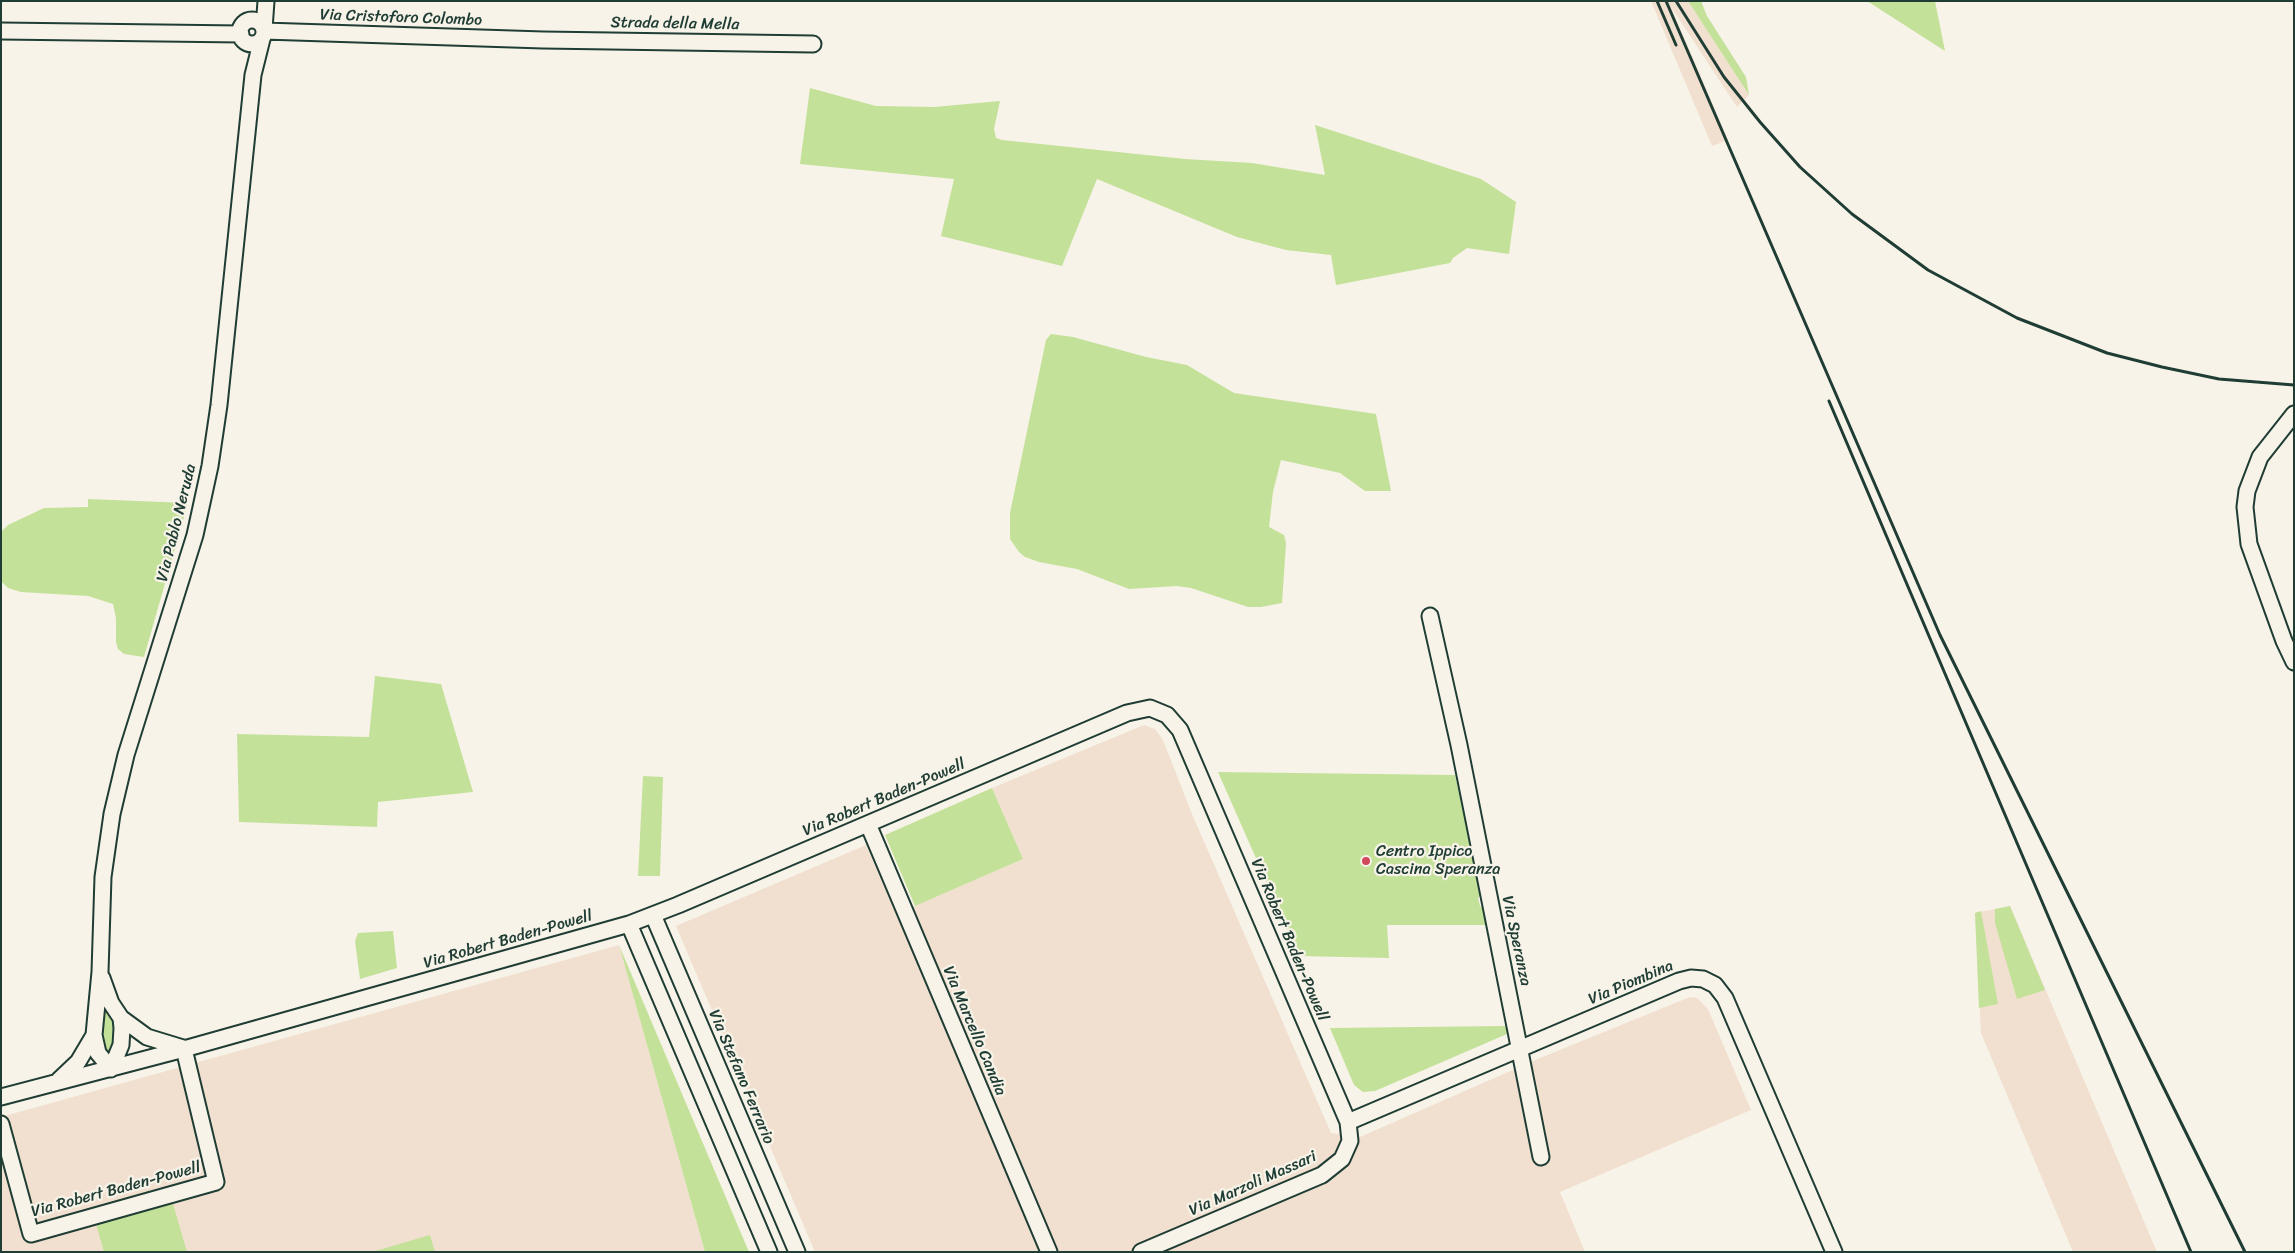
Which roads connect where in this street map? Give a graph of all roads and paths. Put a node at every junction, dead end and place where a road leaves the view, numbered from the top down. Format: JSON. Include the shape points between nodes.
{"nodes":[{"id":1,"x":257,"y":1,"type":"edge"},
{"id":2,"x":266,"y":1,"type":"edge"},
{"id":3,"x":245,"y":30,"type":"junction"},
{"id":4,"x":1,"y":31,"type":"edge"},
{"id":5,"x":263,"y":33,"type":"junction"},
{"id":6,"x":537,"y":40,"type":"joint"},
{"id":7,"x":813,"y":44,"type":"dead end"},
{"id":8,"x":253,"y":75,"type":"junction"},
{"id":9,"x":2294,"y":414,"type":"edge"},
{"id":10,"x":1430,"y":616,"type":"dead end"},
{"id":11,"x":2294,"y":662,"type":"edge"},
{"id":12,"x":868,"y":824,"type":"junction"},
{"id":13,"x":653,"y":916,"type":"junction"},
{"id":14,"x":629,"y":924,"type":"junction"},
{"id":15,"x":100,"y":972,"type":"junction"},
{"id":16,"x":121,"y":1018,"type":"junction"},
{"id":17,"x":94,"y":1034,"type":"junction"},
{"id":18,"x":184,"y":1049,"type":"junction"},
{"id":19,"x":1521,"y":1049,"type":"junction"},
{"id":20,"x":111,"y":1069,"type":"junction"},
{"id":21,"x":56,"y":1082,"type":"junction"},
{"id":22,"x":1,"y":1098,"type":"edge"},
{"id":23,"x":1348,"y":1122,"type":"junction"},
{"id":24,"x":1,"y":1124,"type":"edge"},
{"id":25,"x":1541,"y":1157,"type":"dead end"},
{"id":26,"x":769,"y":1252,"type":"edge"},
{"id":27,"x":797,"y":1252,"type":"edge"},
{"id":28,"x":1049,"y":1252,"type":"edge"},
{"id":29,"x":1140,"y":1252,"type":"edge"},
{"id":30,"x":1834,"y":1252,"type":"edge"}],
"edges":[{"from":1,"to":3,"type":"street"},
{"from":2,"to":5,"type":"street","name":"Via Pablo Neruda"},
{"from":3,"to":4,"type":"street","via":[[212,33]]},
{"from":3,"to":5,"type":"street","via":[[260,23]]},
{"from":3,"to":5,"type":"street","name":"Via Cristoforo Colombo","via":[[256,43]]},
{"from":3,"to":8,"type":"street","name":"Via Pablo Neruda"},
{"from":5,"to":6,"type":"street","name":"Via Cristoforo Colombo"},
{"from":5,"to":8,"type":"street","name":"Via Pablo Neruda"},
{"from":6,"to":7,"type":"street","name":"Strada della Mella"},
{"from":8,"to":15,"type":"street","name":"Via Pablo Neruda","via":[[210,466],[195,535],[126,755],[112,814],[103,877]]},
{"from":9,"to":11,"type":"street","via":[[2260,457],[2247,491],[2245,507],[2249,544]]},
{"from":10,"to":19,"type":"street","name":"Via Speranza"},
{"from":12,"to":13,"type":"street","name":"Via Robert Baden-Powell"},
{"from":12,"to":23,"type":"street","name":"Via Robert Baden-Powell","via":[[1136,710],[1150,708],[1167,715],[1176,723],[1186,743]]},
{"from":12,"to":28,"type":"street","name":"Via Marcello Candia"},
{"from":13,"to":14,"type":"street","name":"Via Robert Baden-Powell"},
{"from":13,"to":27,"type":"street","name":"Via Stefano Ferrario"},
{"from":14,"to":18,"type":"street","name":"Via Robert Baden-Powell"},
{"from":14,"to":26,"type":"street"},
{"from":15,"to":16,"type":"street","via":[[111,1003]]},
{"from":15,"to":17,"type":"street","name":"Via Pablo Neruda"},
{"from":16,"to":18,"type":"street","via":[[147,1037]]},
{"from":16,"to":20,"type":"street","via":[[121,1045]]},
{"from":17,"to":20,"type":"street","via":[[98,1053]]},
{"from":17,"to":21,"type":"street","via":[[78,1062]]},
{"from":18,"to":20,"type":"street","name":"Via Robert Baden-Powell"},
{"from":18,"to":24,"type":"street","name":"Via Robert Baden-Powell","via":[[216,1182],[31,1234]]},
{"from":19,"to":23,"type":"street","name":"Via Piombina"},
{"from":19,"to":25,"type":"street","name":"Via Speranza"},
{"from":19,"to":30,"type":"street","name":"Via Piombina","via":[[1683,980],[1696,978],[1712,984],[1726,1001]]},
{"from":20,"to":21,"type":"street","name":"Via Robert Baden-Powell"},
{"from":21,"to":22,"type":"street","name":"Via Robert Baden-Powell"},
{"from":23,"to":29,"type":"street","name":"Via Marzoli Massari","via":[[1348,1150],[1322,1175]]}]}
